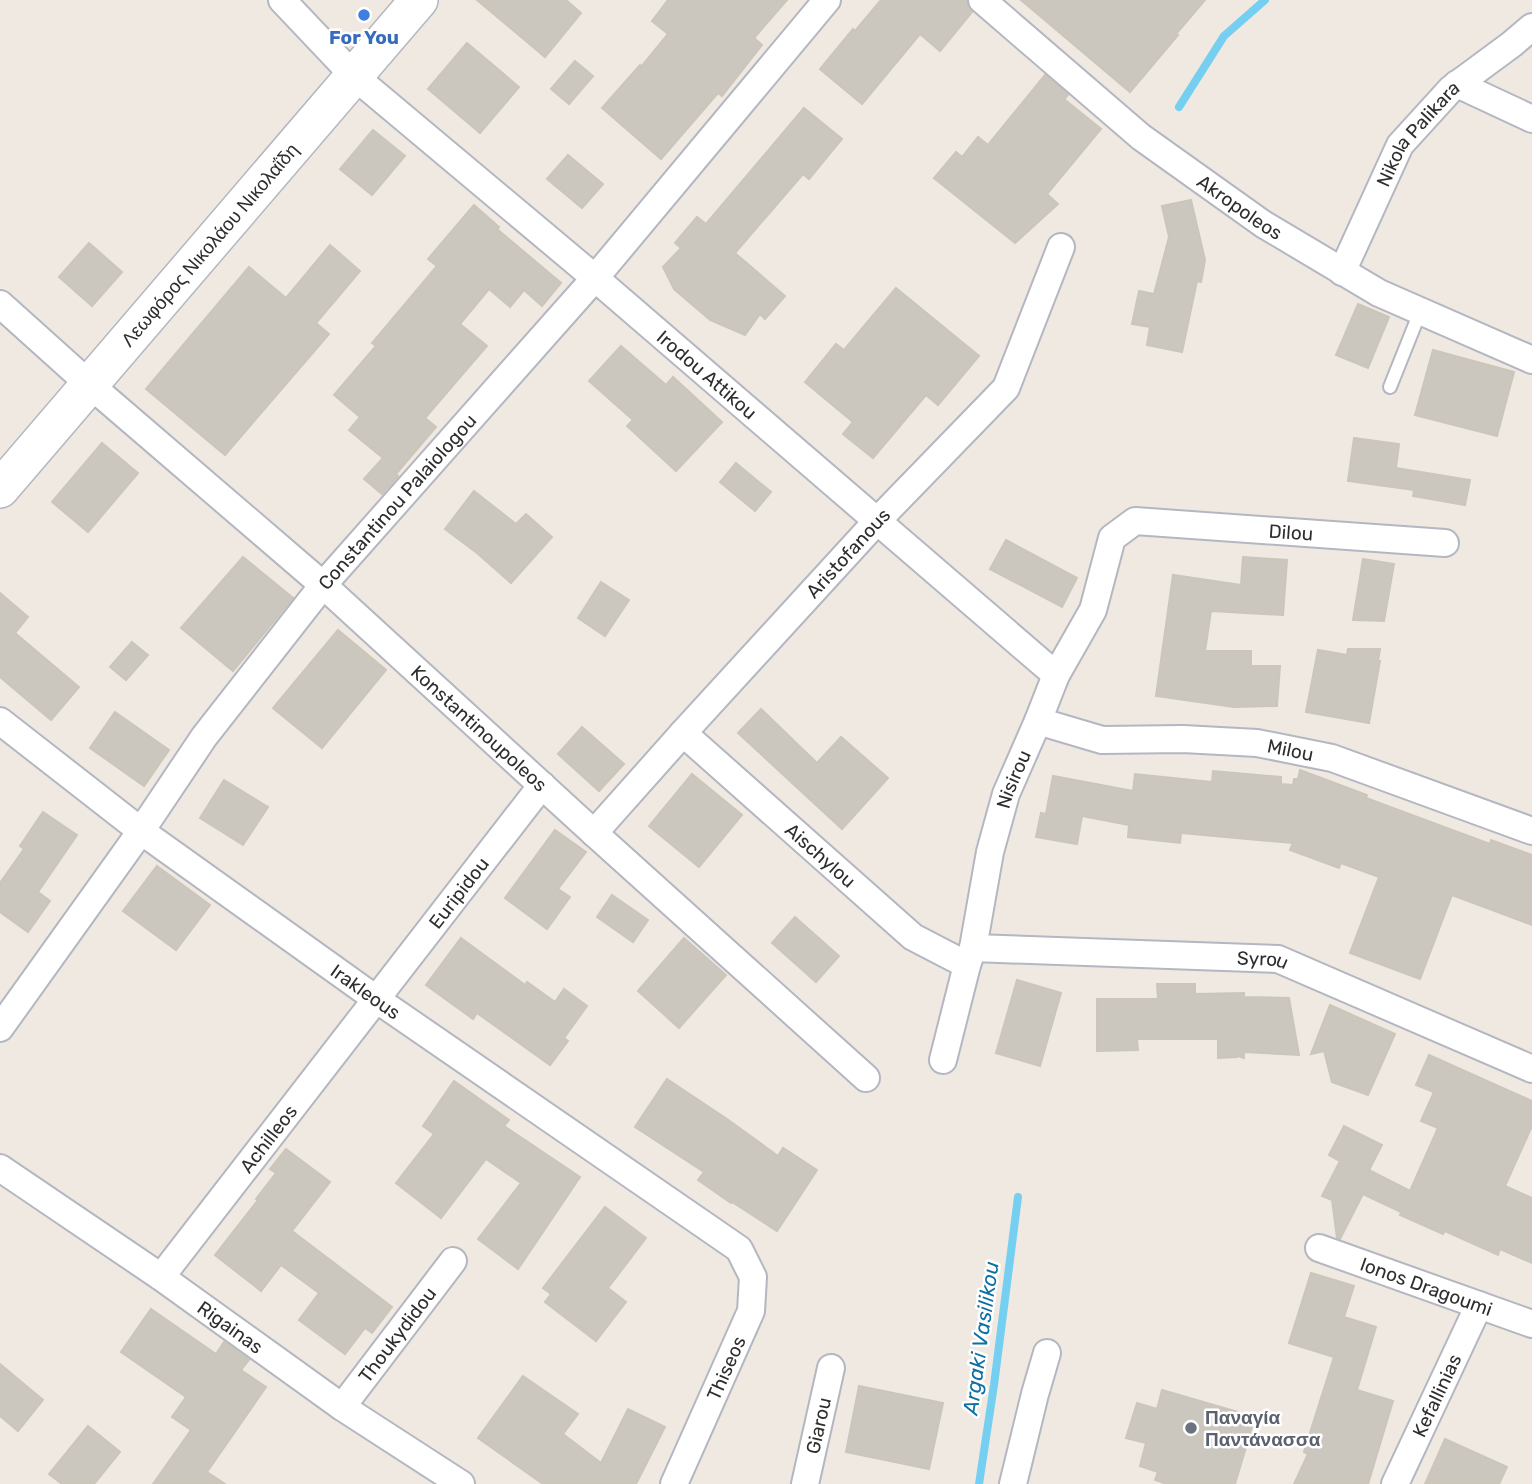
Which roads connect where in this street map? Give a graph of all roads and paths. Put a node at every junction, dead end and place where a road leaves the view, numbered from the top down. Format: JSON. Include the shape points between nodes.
{"nodes":[{"id":1,"x":282,"y":0,"type":"edge"},
{"id":2,"x":419,"y":0,"type":"edge"},
{"id":3,"x":827,"y":0,"type":"edge"},
{"id":4,"x":982,"y":0,"type":"edge"},
{"id":5,"x":1532,"y":27,"type":"edge"},
{"id":6,"x":354,"y":76,"type":"junction"},
{"id":7,"x":1457,"y":84,"type":"junction"},
{"id":8,"x":1532,"y":119,"type":"edge"},
{"id":9,"x":1061,"y":247,"type":"dead end"},
{"id":10,"x":1342,"y":272,"type":"junction"},
{"id":11,"x":595,"y":278,"type":"junction"},
{"id":12,"x":0,"y":304,"type":"edge"},
{"id":13,"x":1419,"y":312,"type":"junction"},
{"id":14,"x":1532,"y":360,"type":"edge"},
{"id":15,"x":89,"y":384,"type":"junction"},
{"id":16,"x":1390,"y":387,"type":"dead end"},
{"id":17,"x":0,"y":489,"type":"edge"},
{"id":18,"x":878,"y":520,"type":"junction"},
{"id":19,"x":1135,"y":521,"type":"joint"},
{"id":20,"x":1445,"y":543,"type":"dead end"},
{"id":21,"x":323,"y":586,"type":"junction"},
{"id":22,"x":1056,"y":675,"type":"junction"},
{"id":23,"x":0,"y":721,"type":"edge"},
{"id":24,"x":1038,"y":721,"type":"junction"},
{"id":25,"x":683,"y":733,"type":"junction"},
{"id":26,"x":542,"y":785,"type":"junction"},
{"id":27,"x":141,"y":831,"type":"junction"},
{"id":28,"x":1532,"y":831,"type":"edge"},
{"id":29,"x":594,"y":833,"type":"junction"},
{"id":30,"x":970,"y":957,"type":"junction"},
{"id":31,"x":376,"y":999,"type":"junction"},
{"id":32,"x":0,"y":1028,"type":"edge"},
{"id":33,"x":943,"y":1060,"type":"dead end"},
{"id":34,"x":1532,"y":1069,"type":"edge"},
{"id":35,"x":866,"y":1078,"type":"dead end"},
{"id":36,"x":0,"y":1168,"type":"edge"},
{"id":37,"x":1319,"y":1248,"type":"dead end"},
{"id":38,"x":739,"y":1249,"type":"joint"},
{"id":39,"x":453,"y":1261,"type":"dead end"},
{"id":40,"x":161,"y":1277,"type":"junction"},
{"id":41,"x":1479,"y":1305,"type":"junction"},
{"id":42,"x":1532,"y":1324,"type":"edge"},
{"id":43,"x":1046,"y":1353,"type":"dead end"},
{"id":44,"x":831,"y":1368,"type":"dead end"},
{"id":45,"x":342,"y":1407,"type":"junction"},
{"id":46,"x":461,"y":1484,"type":"edge"},
{"id":47,"x":674,"y":1484,"type":"edge"},
{"id":48,"x":805,"y":1484,"type":"edge"},
{"id":49,"x":1013,"y":1484,"type":"edge"},
{"id":50,"x":1395,"y":1484,"type":"edge"}],
"edges":[{"from":1,"to":6,"type":"street","name":"Irodou Attikou"},
{"from":2,"to":6,"type":"street","name":"Λεωφόρος Νικολάου Νικολαΐδη"},
{"from":3,"to":11,"type":"street","name":"Constantinou Palaiologou"},
{"from":4,"to":10,"type":"street","name":"Akropoleos","via":[[1141,137],[1263,224]]},
{"from":5,"to":7,"type":"street","name":"Nikola Palikara"},
{"from":6,"to":11,"type":"street","name":"Irodou Attikou"},
{"from":6,"to":15,"type":"street","name":"Λεωφόρος Νικολάου Νικολαΐδη"},
{"from":7,"to":8,"type":"street"},
{"from":7,"to":10,"type":"street","name":"Nikola Palikara","via":[[1400,145]]},
{"from":9,"to":18,"type":"street","name":"Aristofanous","via":[[1006,388]]},
{"from":10,"to":13,"type":"street","name":"Akropoleos"},
{"from":11,"to":18,"type":"street","name":"Irodou Attikou"},
{"from":11,"to":21,"type":"street","name":"Constantinou Palaiologou"},
{"from":12,"to":15,"type":"street","name":"Konstantinoupoleos"},
{"from":13,"to":14,"type":"street","name":"Akropoleos"},
{"from":13,"to":16,"type":"lane"},
{"from":15,"to":17,"type":"street","name":"Λεωφόρος Νικολάου Νικολαΐδη"},
{"from":15,"to":21,"type":"street","name":"Konstantinoupoleos"},
{"from":18,"to":22,"type":"street","name":"Irodou Attikou"},
{"from":18,"to":25,"type":"street","name":"Aristofanous"},
{"from":19,"to":20,"type":"street","name":"Dilou"},
{"from":19,"to":22,"type":"street","name":"Nisirou","via":[[1112,538],[1093,610]]},
{"from":21,"to":26,"type":"street","name":"Konstantinoupoleos"},
{"from":21,"to":27,"type":"street","name":"Constantinou Palaiologou","via":[[204,737]]},
{"from":22,"to":24,"type":"street","name":"Nisirou"},
{"from":23,"to":27,"type":"street","name":"Irakleous"},
{"from":24,"to":28,"type":"street","name":"Milou","via":[[1102,740],[1257,743],[1332,758]]},
{"from":24,"to":30,"type":"street","name":"Nisirou","via":[[1006,794]]},
{"from":25,"to":29,"type":"street","name":"Aristofanous"},
{"from":25,"to":30,"type":"street","name":"Aischylou","via":[[914,937]]},
{"from":26,"to":29,"type":"street","name":"Konstantinoupoleos"},
{"from":26,"to":31,"type":"street","name":"Euripidou"},
{"from":27,"to":31,"type":"street","name":"Irakleous"},
{"from":27,"to":32,"type":"street","name":"Constantinou Palaiologou"},
{"from":29,"to":35,"type":"street","name":"Konstantinoupoleos"},
{"from":30,"to":33,"type":"street","name":"Nisirou"},
{"from":30,"to":34,"type":"street","name":"Syrou","via":[[1278,959]]},
{"from":31,"to":38,"type":"street","name":"Irakleous"},
{"from":31,"to":40,"type":"street","name":"Achilleos"},
{"from":36,"to":40,"type":"street","name":"Rigainas"},
{"from":37,"to":41,"type":"street","name":"Ionos Dragoumi"},
{"from":38,"to":47,"type":"street","name":"Thiseos","via":[[753,1277],[751,1311]]},
{"from":39,"to":45,"type":"street","name":"Thoukydidou"},
{"from":40,"to":45,"type":"street","name":"Rigainas"},
{"from":41,"to":42,"type":"street","name":"Ionos Dragoumi"},
{"from":41,"to":50,"type":"street","name":"Kefallinias"},
{"from":43,"to":49,"type":"street"},
{"from":44,"to":48,"type":"street","name":"Giarou"},
{"from":45,"to":46,"type":"street","name":"Rigainas"}]}
